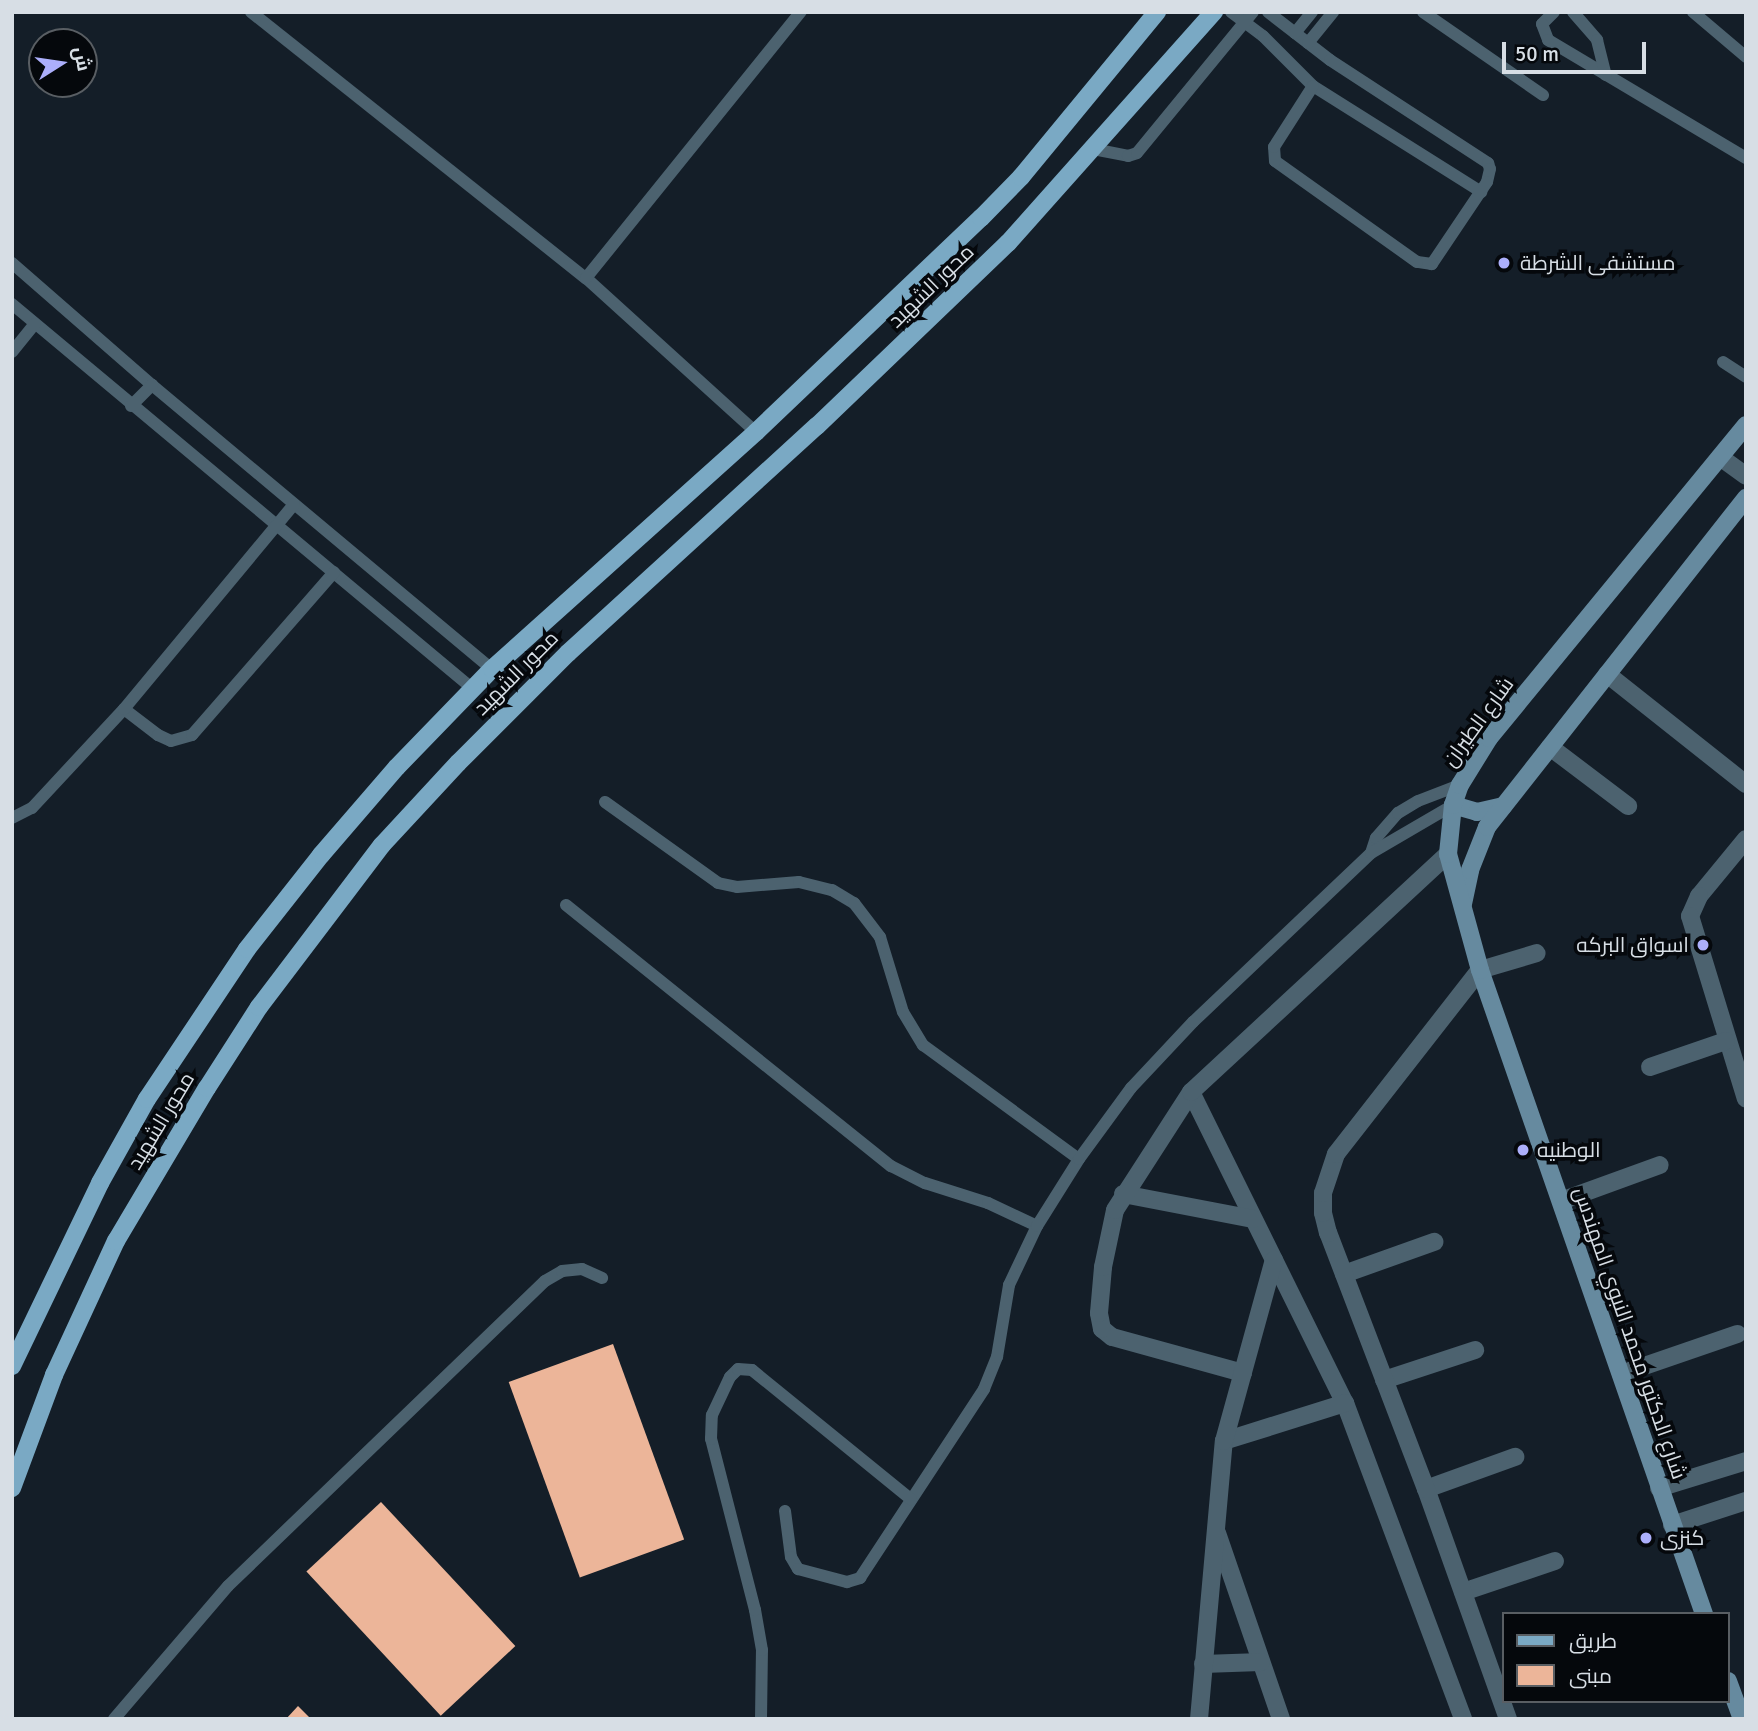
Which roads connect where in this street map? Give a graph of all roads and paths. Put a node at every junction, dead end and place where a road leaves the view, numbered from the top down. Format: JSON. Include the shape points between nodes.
{"nodes":[{"id":1,"x":251,"y":12,"type":"edge"},
{"id":2,"x":801,"y":12,"type":"edge"},
{"id":3,"x":1157,"y":12,"type":"edge"},
{"id":4,"x":1214,"y":12,"type":"edge"},
{"id":5,"x":1231,"y":12,"type":"edge"},
{"id":6,"x":1268,"y":12,"type":"edge"},
{"id":7,"x":1312,"y":12,"type":"edge"},
{"id":8,"x":1333,"y":12,"type":"edge"},
{"id":9,"x":1423,"y":12,"type":"edge"},
{"id":10,"x":1554,"y":12,"type":"edge"},
{"id":11,"x":1573,"y":12,"type":"edge"},
{"id":12,"x":1693,"y":12,"type":"edge"},
{"id":13,"x":1249,"y":17,"type":"edge"},
{"id":14,"x":1295,"y":33,"type":"junction"},
{"id":15,"x":1308,"y":43,"type":"junction"},
{"id":16,"x":1746,"y":57,"type":"edge"},
{"id":17,"x":1606,"y":75,"type":"junction"},
{"id":18,"x":1313,"y":86,"type":"junction"},
{"id":19,"x":1543,"y":95,"type":"dead end"},
{"id":20,"x":1093,"y":149,"type":"junction"},
{"id":21,"x":1746,"y":158,"type":"edge"},
{"id":22,"x":1481,"y":192,"type":"junction"},
{"id":23,"x":12,"y":263,"type":"edge"},
{"id":24,"x":586,"y":278,"type":"junction"},
{"id":25,"x":12,"y":304,"type":"edge"},
{"id":26,"x":35,"y":324,"type":"junction"},
{"id":27,"x":12,"y":352,"type":"edge"},
{"id":28,"x":1723,"y":362,"type":"dead end"},
{"id":29,"x":1746,"y":377,"type":"edge"},
{"id":30,"x":152,"y":385,"type":"junction"},
{"id":31,"x":131,"y":406,"type":"junction"},
{"id":32,"x":1746,"y":425,"type":"edge"},
{"id":33,"x":756,"y":432,"type":"junction"},
{"id":34,"x":1720,"y":457,"type":"junction"},
{"id":35,"x":1746,"y":476,"type":"edge"},
{"id":36,"x":1746,"y":498,"type":"edge"},
{"id":37,"x":294,"y":504,"type":"junction"},
{"id":38,"x":278,"y":525,"type":"junction"},
{"id":39,"x":334,"y":572,"type":"junction"},
{"id":40,"x":492,"y":669,"type":"junction"},
{"id":41,"x":1608,"y":674,"type":"junction"},
{"id":42,"x":473,"y":689,"type":"junction"},
{"id":43,"x":124,"y":709,"type":"junction"},
{"id":44,"x":1550,"y":747,"type":"junction"},
{"id":45,"x":1746,"y":784,"type":"edge"},
{"id":46,"x":1460,"y":785,"type":"junction"},
{"id":47,"x":605,"y":802,"type":"dead end"},
{"id":48,"x":1453,"y":806,"type":"junction"},
{"id":49,"x":1628,"y":806,"type":"dead end"},
{"id":50,"x":1503,"y":807,"type":"junction"},
{"id":51,"x":12,"y":818,"type":"edge"},
{"id":52,"x":1746,"y":839,"type":"edge"},
{"id":53,"x":1371,"y":853,"type":"junction"},
{"id":54,"x":1448,"y":854,"type":"junction"},
{"id":55,"x":566,"y":905,"type":"dead end"},
{"id":56,"x":1462,"y":908,"type":"junction"},
{"id":57,"x":1537,"y":953,"type":"dead end"},
{"id":58,"x":1480,"y":970,"type":"junction"},
{"id":59,"x":1726,"y":1041,"type":"junction"},
{"id":60,"x":1650,"y":1067,"type":"dead end"},
{"id":61,"x":1191,"y":1092,"type":"junction"},
{"id":62,"x":1746,"y":1099,"type":"edge"},
{"id":63,"x":1079,"y":1158,"type":"junction"},
{"id":64,"x":1660,"y":1165,"type":"dead end"},
{"id":65,"x":1123,"y":1194,"type":"junction"},
{"id":66,"x":1561,"y":1201,"type":"junction"},
{"id":67,"x":1253,"y":1219,"type":"junction"},
{"id":68,"x":1037,"y":1226,"type":"junction"},
{"id":69,"x":1434,"y":1242,"type":"dead end"},
{"id":70,"x":1274,"y":1260,"type":"junction"},
{"id":71,"x":1344,"y":1274,"type":"junction"},
{"id":72,"x":601,"y":1278,"type":"dead end"},
{"id":73,"x":1737,"y":1334,"type":"dead end"},
{"id":74,"x":1475,"y":1350,"type":"dead end"},
{"id":75,"x":12,"y":1366,"type":"edge"},
{"id":76,"x":1243,"y":1373,"type":"junction"},
{"id":77,"x":1622,"y":1374,"type":"junction"},
{"id":78,"x":1384,"y":1380,"type":"junction"},
{"id":79,"x":1345,"y":1403,"type":"junction"},
{"id":80,"x":1224,"y":1441,"type":"junction"},
{"id":81,"x":1516,"y":1457,"type":"dead end"},
{"id":82,"x":1746,"y":1461,"type":"edge"},
{"id":83,"x":12,"y":1488,"type":"edge"},
{"id":84,"x":1659,"y":1488,"type":"junction"},
{"id":85,"x":1426,"y":1489,"type":"junction"},
{"id":86,"x":911,"y":1499,"type":"junction"},
{"id":87,"x":1746,"y":1501,"type":"edge"},
{"id":88,"x":785,"y":1511,"type":"dead end"},
{"id":89,"x":1214,"y":1524,"type":"junction"},
{"id":90,"x":1672,"y":1525,"type":"junction"},
{"id":91,"x":1555,"y":1561,"type":"dead end"},
{"id":92,"x":1463,"y":1592,"type":"junction"},
{"id":93,"x":1703,"y":1612,"type":"edge"},
{"id":94,"x":1261,"y":1661,"type":"junction"},
{"id":95,"x":1203,"y":1664,"type":"junction"},
{"id":96,"x":1730,"y":1686,"type":"edge"},
{"id":97,"x":1502,"y":1689,"type":"edge"},
{"id":98,"x":1510,"y":1709,"type":"edge"},
{"id":99,"x":114,"y":1719,"type":"edge"},
{"id":100,"x":761,"y":1719,"type":"edge"},
{"id":101,"x":1199,"y":1719,"type":"edge"},
{"id":102,"x":1281,"y":1719,"type":"edge"},
{"id":103,"x":1463,"y":1719,"type":"edge"},
{"id":104,"x":1521,"y":1719,"type":"edge"},
{"id":105,"x":1742,"y":1719,"type":"edge"}],
"edges":[{"from":1,"to":24,"type":"lane"},
{"from":2,"to":24,"type":"lane"},
{"from":3,"to":33,"type":"main road","name":"محور الشهيد","via":[[1021,177]]},
{"from":4,"to":20,"type":"main road","name":"محور الشهيد"},
{"from":5,"to":13,"type":"lane"},
{"from":6,"to":14,"type":"lane"},
{"from":7,"to":14,"type":"lane"},
{"from":8,"to":15,"type":"lane"},
{"from":9,"to":19,"type":"lane"},
{"from":10,"to":17,"type":"lane","via":[[1542,24],[1548,40]]},
{"from":11,"to":17,"type":"lane","via":[[1597,40]]},
{"from":12,"to":16,"type":"lane"},
{"from":13,"to":18,"type":"lane"},
{"from":13,"to":20,"type":"lane","via":[[1137,153],[1128,156]]},
{"from":14,"to":15,"type":"lane"},
{"from":15,"to":22,"type":"lane","via":[[1483,158],[1490,176]]},
{"from":17,"to":21,"type":"lane"},
{"from":18,"to":22,"type":"lane"},
{"from":18,"to":22,"type":"lane","via":[[1274,147],[1275,161],[1416,262],[1427,266],[1437,260]]},
{"from":20,"to":83,"type":"main road","name":"محور الشهيد","via":[[964,287],[568,653],[382,845],[258,1007],[116,1241],[50,1387]]},
{"from":23,"to":30,"type":"lane"},
{"from":24,"to":33,"type":"lane"},
{"from":25,"to":26,"type":"lane"},
{"from":26,"to":27,"type":"lane"},
{"from":26,"to":31,"type":"lane"},
{"from":28,"to":29,"type":"lane"},
{"from":30,"to":31,"type":"lane"},
{"from":30,"to":37,"type":"lane"},
{"from":31,"to":38,"type":"lane"},
{"from":32,"to":34,"type":"main road","name":"شارع الطيران"},
{"from":33,"to":40,"type":"main road","name":"محور الشهيد"},
{"from":34,"to":35,"type":"street"},
{"from":34,"to":46,"type":"main road","name":"شارع الطيران","via":[[1489,738]]},
{"from":36,"to":41,"type":"main road"},
{"from":37,"to":38,"type":"lane"},
{"from":37,"to":40,"type":"lane"},
{"from":38,"to":39,"type":"lane"},
{"from":38,"to":43,"type":"lane"},
{"from":39,"to":42,"type":"lane"},
{"from":39,"to":43,"type":"lane","via":[[192,734],[171,741]]},
{"from":40,"to":42,"type":"main road","name":"محور الشهيد"},
{"from":41,"to":44,"type":"main road"},
{"from":41,"to":45,"type":"street"},
{"from":42,"to":75,"type":"main road","name":"محور الشهيد","via":[[321,855],[207,1007],[100,1183]]},
{"from":43,"to":51,"type":"lane","via":[[32,808]]},
{"from":44,"to":49,"type":"street"},
{"from":44,"to":50,"type":"main road"},
{"from":46,"to":48,"type":"main road","name":"شارع الطيران"},
{"from":46,"to":53,"type":"lane","via":[[1398,813],[1376,838]]},
{"from":47,"to":63,"type":"lane","via":[[718,883],[737,887],[799,882],[832,890],[854,903],[880,937],[902,1012],[923,1045]]},
{"from":48,"to":50,"type":"main road","via":[[1477,812]]},
{"from":48,"to":53,"type":"lane"},
{"from":48,"to":54,"type":"main road","name":"شارع الطيران"},
{"from":50,"to":56,"type":"main road","via":[[1478,843]]},
{"from":52,"to":59,"type":"street","via":[[1699,896],[1690,916]]},
{"from":53,"to":63,"type":"lane","via":[[1157,1059]]},
{"from":54,"to":56,"type":"main road","name":"شارع الطيران"},
{"from":54,"to":61,"type":"street"},
{"from":55,"to":68,"type":"lane","via":[[891,1166]]},
{"from":56,"to":58,"type":"main road","name":"شارع الدكتور محمد النبوي المهندس"},
{"from":57,"to":58,"type":"street"},
{"from":58,"to":66,"type":"main road","name":"شارع الدكتور محمد النبوي المهندس"},
{"from":58,"to":71,"type":"street","via":[[1336,1154],[1327,1173],[1323,1213]]},
{"from":59,"to":60,"type":"street"},
{"from":59,"to":62,"type":"street"},
{"from":61,"to":65,"type":"street"},
{"from":61,"to":67,"type":"street"},
{"from":63,"to":68,"type":"lane"},
{"from":64,"to":66,"type":"street"},
{"from":65,"to":67,"type":"street"},
{"from":65,"to":76,"type":"street","via":[[1106,1248],[1099,1312],[1102,1329],[1112,1337]]},
{"from":66,"to":77,"type":"main road","name":"شارع الدكتور محمد النبوي المهندس"},
{"from":67,"to":70,"type":"street"},
{"from":68,"to":86,"type":"lane","via":[[1005,1298],[992,1374]]},
{"from":69,"to":71,"type":"street"},
{"from":70,"to":76,"type":"street"},
{"from":70,"to":79,"type":"street"},
{"from":71,"to":78,"type":"street"},
{"from":72,"to":99,"type":"lane","via":[[582,1269],[562,1271],[545,1281],[228,1586]]},
{"from":73,"to":77,"type":"street"},
{"from":74,"to":78,"type":"street"},
{"from":76,"to":80,"type":"street"},
{"from":77,"to":84,"type":"main road","name":"شارع الدكتور محمد النبوي المهندس"},
{"from":78,"to":85,"type":"street"},
{"from":79,"to":80,"type":"street"},
{"from":79,"to":103,"type":"street"},
{"from":80,"to":89,"type":"street"},
{"from":81,"to":85,"type":"street"},
{"from":82,"to":84,"type":"street"},
{"from":84,"to":90,"type":"main road","name":"شارع الدكتور محمد النبوي المهندس"},
{"from":85,"to":92,"type":"street"},
{"from":86,"to":88,"type":"lane","via":[[860,1578],[847,1583],[795,1566]]},
{"from":86,"to":100,"type":"lane","via":[[752,1370],[738,1369],[730,1377],[712,1415],[710,1439],[762,1650]]},
{"from":87,"to":90,"type":"street"},
{"from":89,"to":94,"type":"street"},
{"from":89,"to":95,"type":"street"},
{"from":90,"to":93,"type":"main road","name":"شارع الدكتور محمد النبوي المهندس"},
{"from":91,"to":92,"type":"street"},
{"from":92,"to":97,"type":"street"},
{"from":94,"to":95,"type":"street"},
{"from":94,"to":102,"type":"street"},
{"from":95,"to":101,"type":"street"},
{"from":96,"to":105,"type":"main road"},
{"from":98,"to":104,"type":"street"}]}
